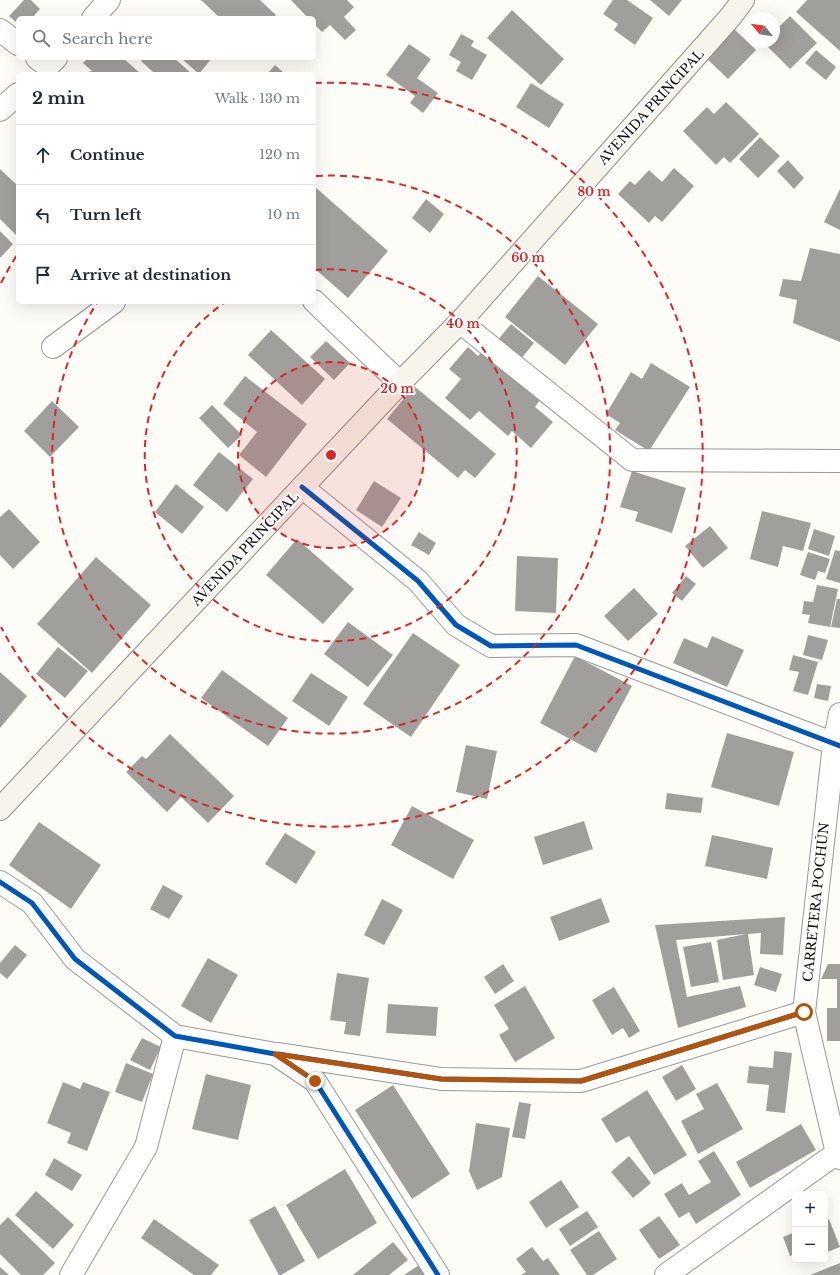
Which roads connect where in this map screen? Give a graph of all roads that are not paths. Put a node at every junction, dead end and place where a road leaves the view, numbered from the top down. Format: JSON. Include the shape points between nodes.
{"nodes":[{"id":1,"x":109,"y":0,"type":"edge"},
{"id":2,"x":743,"y":0,"type":"edge"},
{"id":3,"x":95,"y":16,"type":"edge"},
{"id":4,"x":0,"y":30,"type":"edge"},
{"id":5,"x":16,"y":42,"type":"edge"},
{"id":6,"x":16,"y":96,"type":"edge"},
{"id":7,"x":0,"y":110,"type":"edge"},
{"id":8,"x":316,"y":303,"type":"edge"},
{"id":9,"x":111,"y":304,"type":"edge"},
{"id":10,"x":460,"y":322,"type":"junction"},
{"id":11,"x":53,"y":347,"type":"dead end"},
{"id":12,"x":400,"y":383,"type":"junction"},
{"id":13,"x":840,"y":461,"type":"edge"},
{"id":14,"x":302,"y":487,"type":"junction"},
{"id":15,"x":840,"y":714,"type":"edge"},
{"id":16,"x":837,"y":745,"type":"edge"},
{"id":17,"x":0,"y":809,"type":"edge"},
{"id":18,"x":0,"y":882,"type":"edge"},
{"id":19,"x":804,"y":1012,"type":"junction"},
{"id":20,"x":175,"y":1036,"type":"junction"},
{"id":21,"x":275,"y":1054,"type":"junction"},
{"id":22,"x":839,"y":1155,"type":"edge"},
{"id":23,"x":70,"y":1275,"type":"edge"},
{"id":24,"x":438,"y":1275,"type":"edge"},
{"id":25,"x":666,"y":1275,"type":"edge"}],
"edges":[{"from":1,"to":3,"type":"street"},
{"from":2,"to":10,"type":"main road","name":"AVENIDA PRINCIPAL"},
{"from":4,"to":5,"type":"street"},
{"from":6,"to":7,"type":"street"},
{"from":8,"to":12,"type":"street"},
{"from":9,"to":11,"type":"street"},
{"from":10,"to":12,"type":"main road","name":"AVENIDA PRINCIPAL"},
{"from":10,"to":13,"type":"street","via":[[632,460]]},
{"from":12,"to":14,"type":"main road","name":"AVENIDA PRINCIPAL"},
{"from":14,"to":16,"type":"street","via":[[418,581],[456,625],[491,646],[576,645]]},
{"from":14,"to":17,"type":"main road","name":"AVENIDA PRINCIPAL"},
{"from":15,"to":16,"type":"street","name":"CARRETERA POCHÚN"},
{"from":16,"to":19,"type":"street","name":"CARRETERA POCHÚN"},
{"from":18,"to":20,"type":"street","via":[[32,903],[75,959]]},
{"from":19,"to":21,"type":"street","via":[[581,1081],[441,1079]]},
{"from":19,"to":22,"type":"street","name":"CARRETERA POCHÚN"},
{"from":20,"to":21,"type":"street"},
{"from":20,"to":23,"type":"street","via":[[146,1147]]},
{"from":21,"to":24,"type":"street","via":[[315,1081]]},
{"from":22,"to":25,"type":"street"}]}
